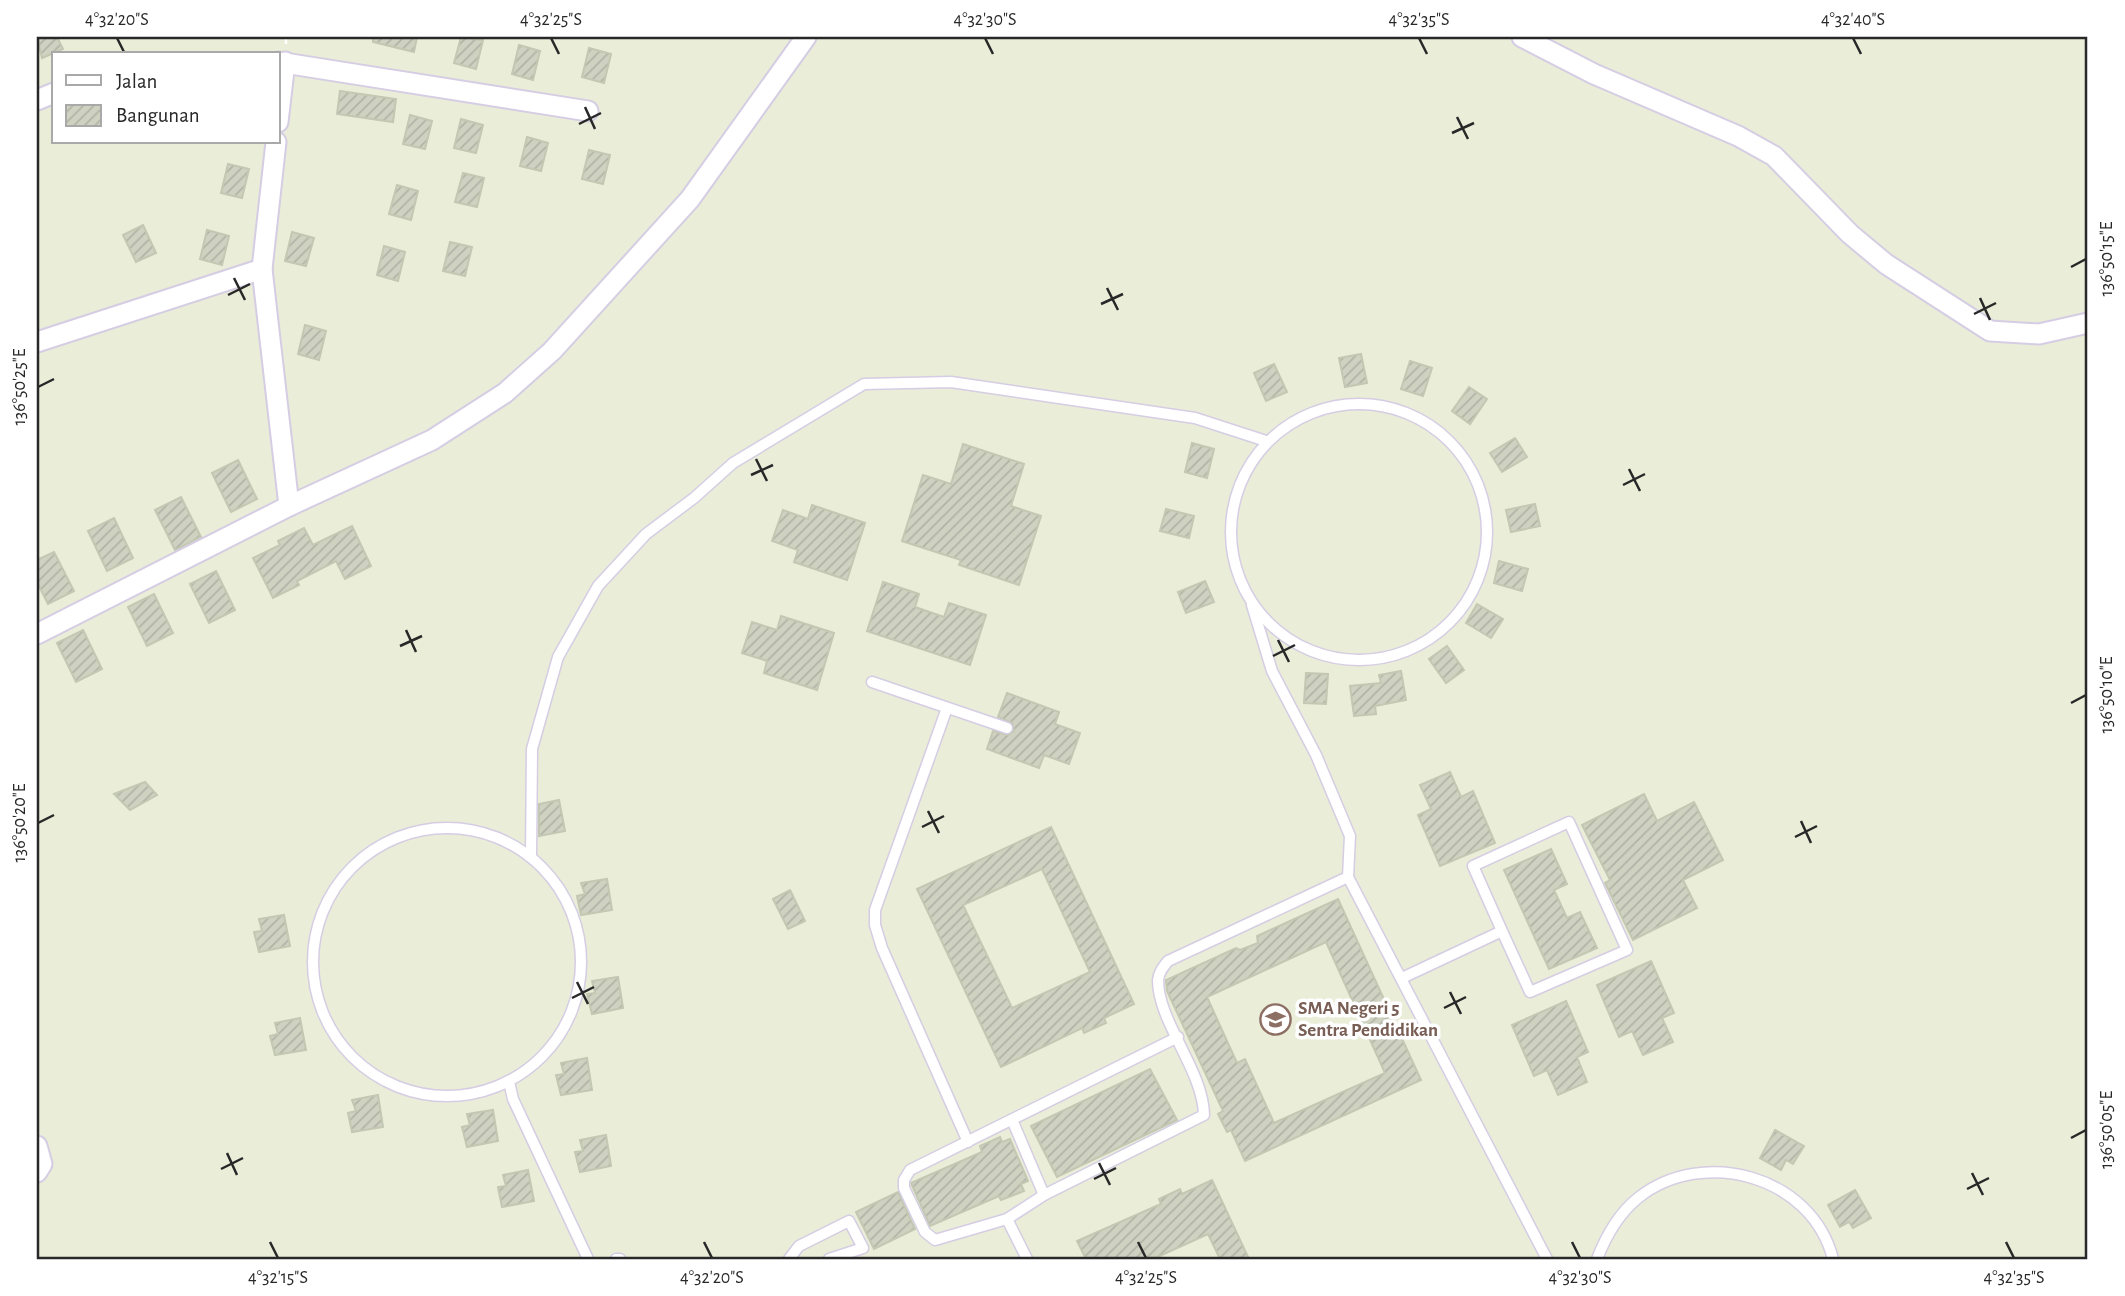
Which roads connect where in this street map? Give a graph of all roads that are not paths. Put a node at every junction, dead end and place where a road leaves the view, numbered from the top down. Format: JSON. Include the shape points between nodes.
{"nodes":[{"id":1,"x":806,"y":37,"type":"edge"},
{"id":2,"x":1522,"y":37,"type":"edge"},
{"id":3,"x":282,"y":62,"type":"edge"},
{"id":4,"x":280,"y":92,"type":"edge"},
{"id":5,"x":588,"y":111,"type":"dead end"},
{"id":6,"x":276,"y":144,"type":"edge"},
{"id":7,"x":262,"y":269,"type":"junction"},
{"id":8,"x":2088,"y":323,"type":"edge"},
{"id":9,"x":37,"y":342,"type":"edge"},
{"id":10,"x":1266,"y":441,"type":"junction"},
{"id":11,"x":289,"y":506,"type":"junction"},
{"id":12,"x":1251,"y":602,"type":"junction"},
{"id":13,"x":37,"y":634,"type":"edge"},
{"id":14,"x":872,"y":682,"type":"dead end"},
{"id":15,"x":947,"y":708,"type":"junction"},
{"id":16,"x":1007,"y":728,"type":"dead end"},
{"id":17,"x":531,"y":858,"type":"junction"},
{"id":18,"x":1348,"y":877,"type":"junction"},
{"id":19,"x":1502,"y":931,"type":"junction"},
{"id":20,"x":1402,"y":978,"type":"junction"},
{"id":21,"x":1178,"y":1037,"type":"junction"},
{"id":22,"x":509,"y":1082,"type":"junction"},
{"id":23,"x":1013,"y":1122,"type":"junction"},
{"id":24,"x":968,"y":1142,"type":"junction"},
{"id":25,"x":37,"y":1146,"type":"edge"},
{"id":26,"x":37,"y":1172,"type":"edge"},
{"id":27,"x":1044,"y":1195,"type":"junction"},
{"id":28,"x":1007,"y":1219,"type":"junction"},
{"id":29,"x":588,"y":1259,"type":"edge"},
{"id":30,"x":789,"y":1259,"type":"edge"},
{"id":31,"x":829,"y":1259,"type":"edge"},
{"id":32,"x":1027,"y":1259,"type":"edge"},
{"id":33,"x":1547,"y":1259,"type":"edge"},
{"id":34,"x":1597,"y":1259,"type":"edge"},
{"id":35,"x":1833,"y":1259,"type":"edge"}],
"edges":[{"from":1,"to":11,"type":"street","via":[[690,199],[552,351],[505,394],[457,426]]},
{"from":2,"to":8,"type":"street","via":[[1774,156],[1886,264],[1990,331],[2039,334]]},
{"from":3,"to":4,"type":"street"},
{"from":3,"to":5,"type":"street"},
{"from":6,"to":7,"type":"street"},
{"from":7,"to":9,"type":"street"},
{"from":7,"to":11,"type":"street"},
{"from":10,"to":12,"type":"lane","via":[[1242,477],[1230,519],[1233,562]]},
{"from":10,"to":12,"type":"lane","via":[[1300,416],[1340,403],[1382,404],[1421,418],[1454,444],[1477,479],[1488,520],[1485,562],[1469,601],[1442,632],[1404,654],[1361,662],[1319,655],[1299,645],[1280,634]]},
{"from":10,"to":17,"type":"lane","via":[[1195,418],[951,382],[864,384],[733,463],[646,534],[598,586],[558,657],[532,749]]},
{"from":11,"to":13,"type":"street"},
{"from":12,"to":18,"type":"lane","via":[[1272,671],[1316,755],[1350,836]]},
{"from":14,"to":15,"type":"lane"},
{"from":15,"to":16,"type":"lane"},
{"from":15,"to":24,"type":"lane","via":[[875,911],[875,925]]},
{"from":17,"to":22,"type":"lane","via":[[565,896],[580,937],[581,980],[568,1021],[544,1057]]},
{"from":17,"to":22,"type":"lane","via":[[502,838],[460,827],[417,830],[377,845],[344,873],[326,901],[315,933],[312,967],[318,1000],[332,1031],[352,1058],[370,1072],[411,1092],[444,1097],[478,1094]]},
{"from":18,"to":20,"type":"lane"},
{"from":18,"to":21,"type":"lane","via":[[1168,961],[1158,981]]},
{"from":19,"to":19,"type":"lane","via":[[1473,866],[1569,822],[1627,950],[1530,992]]},
{"from":19,"to":20,"type":"lane"},
{"from":20,"to":33,"type":"lane"},
{"from":21,"to":23,"type":"lane"},
{"from":21,"to":27,"type":"lane","via":[[1204,1100],[1204,1115]]},
{"from":22,"to":29,"type":"lane"},
{"from":23,"to":24,"type":"lane"},
{"from":23,"to":27,"type":"lane"},
{"from":24,"to":28,"type":"lane","via":[[906,1174],[904,1188],[925,1232],[935,1240]]},
{"from":25,"to":26,"type":"street","via":[[41,1164]]},
{"from":27,"to":28,"type":"lane"},
{"from":28,"to":32,"type":"lane"},
{"from":30,"to":31,"type":"lane","via":[[799,1246],[849,1222],[863,1248]]},
{"from":34,"to":35,"type":"lane","via":[[1619,1216],[1638,1198],[1671,1180],[1709,1171],[1760,1180],[1783,1192],[1819,1228]]}]}
